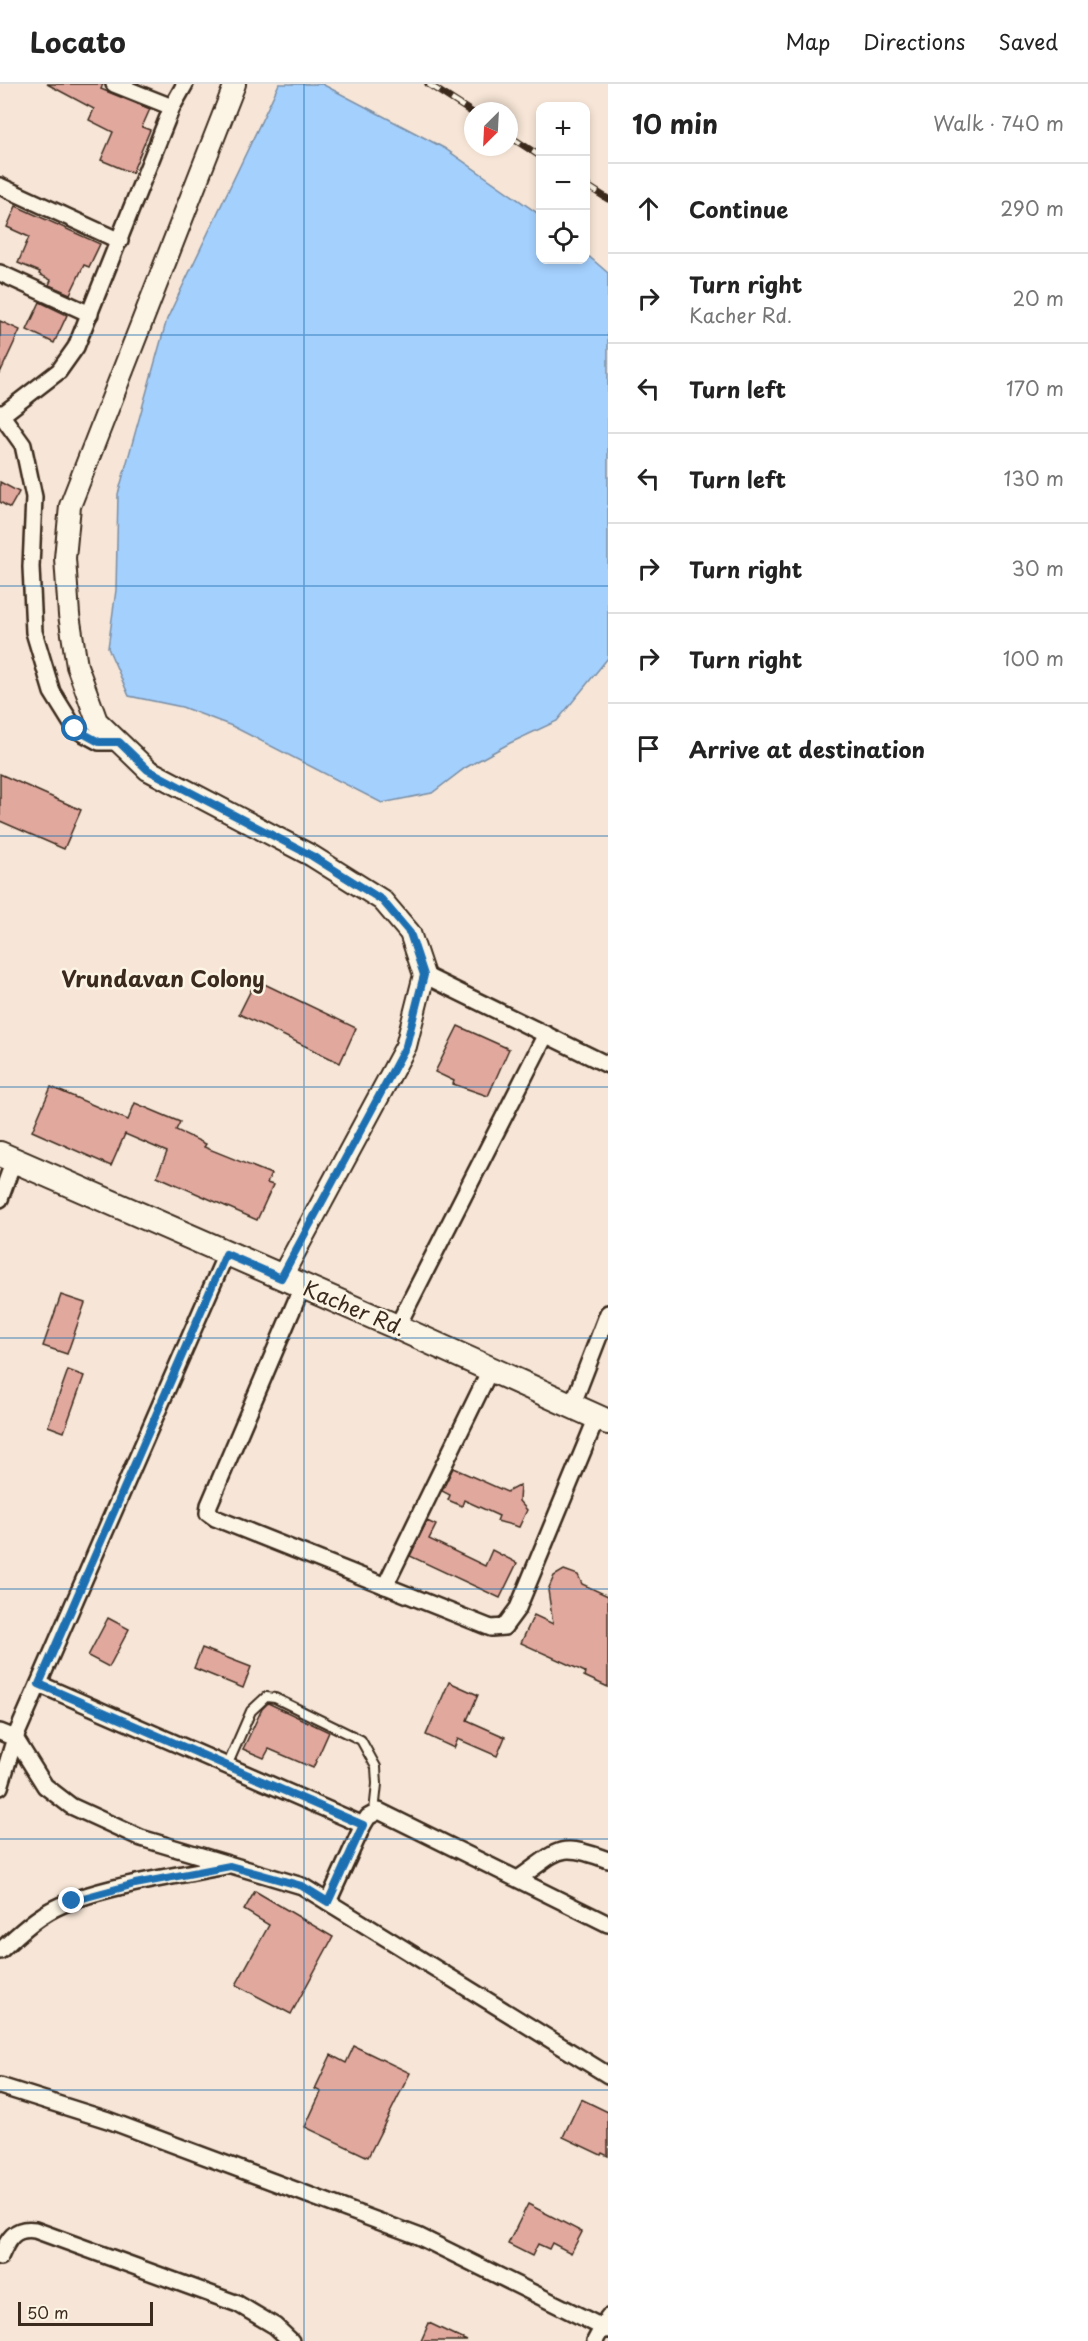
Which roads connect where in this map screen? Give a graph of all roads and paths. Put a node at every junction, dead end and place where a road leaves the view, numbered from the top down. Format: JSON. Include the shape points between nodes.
{"nodes":[{"id":1,"x":114,"y":84,"type":"edge"},
{"id":2,"x":185,"y":84,"type":"edge"},
{"id":3,"x":234,"y":84,"type":"edge"},
{"id":4,"x":172,"y":107,"type":"junction"},
{"id":5,"x":0,"y":186,"type":"edge"},
{"id":6,"x":120,"y":241,"type":"junction"},
{"id":7,"x":0,"y":273,"type":"edge"},
{"id":8,"x":90,"y":314,"type":"junction"},
{"id":9,"x":1,"y":414,"type":"edge"},
{"id":10,"x":119,"y":742,"type":"junction"},
{"id":11,"x":424,"y":975,"type":"junction"},
{"id":12,"x":546,"y":1034,"type":"junction"},
{"id":13,"x":608,"y":1065,"type":"edge"},
{"id":14,"x":7,"y":1157,"type":"edge"},
{"id":15,"x":0,"y":1199,"type":"edge"},
{"id":16,"x":226,"y":1254,"type":"junction"},
{"id":17,"x":292,"y":1283,"type":"junction"},
{"id":18,"x":608,"y":1313,"type":"edge"},
{"id":19,"x":397,"y":1327,"type":"junction"},
{"id":20,"x":490,"y":1370,"type":"junction"},
{"id":21,"x":572,"y":1406,"type":"junction"},
{"id":22,"x":603,"y":1420,"type":"edge"},
{"id":23,"x":385,"y":1586,"type":"junction"},
{"id":24,"x":39,"y":1684,"type":"junction"},
{"id":25,"x":0,"y":1732,"type":"edge"},
{"id":26,"x":15,"y":1738,"type":"junction"},
{"id":27,"x":227,"y":1766,"type":"junction"},
{"id":28,"x":0,"y":1787,"type":"edge"},
{"id":29,"x":374,"y":1812,"type":"junction"},
{"id":30,"x":363,"y":1825,"type":"junction"},
{"id":31,"x":608,"y":1860,"type":"edge"},
{"id":32,"x":230,"y":1866,"type":"junction"},
{"id":33,"x":518,"y":1879,"type":"junction"},
{"id":34,"x":328,"y":1902,"type":"junction"},
{"id":35,"x":608,"y":1924,"type":"edge"},
{"id":36,"x":0,"y":1951,"type":"edge"},
{"id":37,"x":608,"y":2074,"type":"edge"},
{"id":38,"x":0,"y":2086,"type":"edge"},
{"id":39,"x":0,"y":2257,"type":"edge"},
{"id":40,"x":606,"y":2325,"type":"edge"},
{"id":41,"x":291,"y":2341,"type":"edge"},
{"id":42,"x":595,"y":2341,"type":"edge"}],
"edges":[{"from":1,"to":4,"type":"street"},
{"from":2,"to":4,"type":"street"},
{"from":3,"to":10,"type":"street","via":[[70,506],[65,558],[76,666],[97,721]]},
{"from":4,"to":6,"type":"street"},
{"from":5,"to":6,"type":"street"},
{"from":6,"to":8,"type":"street"},
{"from":7,"to":8,"type":"street"},
{"from":8,"to":9,"type":"street","via":[[66,364]]},
{"from":9,"to":10,"type":"street","via":[[23,445],[34,497],[34,632],[52,692],[75,729],[99,742]]},
{"from":10,"to":11,"type":"street","via":[[148,770],[312,856],[382,900],[410,933]]},
{"from":11,"to":12,"type":"street"},
{"from":11,"to":17,"type":"street","via":[[406,1046]]},
{"from":12,"to":13,"type":"street"},
{"from":12,"to":19,"type":"street"},
{"from":14,"to":15,"type":"street"},
{"from":14,"to":16,"type":"main road","name":"Kacher Rd."},
{"from":16,"to":17,"type":"main road","name":"Kacher Rd."},
{"from":16,"to":24,"type":"street"},
{"from":17,"to":19,"type":"main road","name":"Kacher Rd."},
{"from":17,"to":23,"type":"street","via":[[208,1512]]},
{"from":18,"to":21,"type":"street"},
{"from":19,"to":20,"type":"main road","name":"Kacher Rd."},
{"from":20,"to":21,"type":"main road","name":"Kacher Rd."},
{"from":20,"to":23,"type":"street"},
{"from":21,"to":22,"type":"main road","name":"Kacher Rd."},
{"from":22,"to":23,"type":"street","via":[[518,1608],[504,1627],[490,1628]]},
{"from":24,"to":26,"type":"street"},
{"from":24,"to":27,"type":"street"},
{"from":25,"to":26,"type":"street"},
{"from":26,"to":28,"type":"street"},
{"from":26,"to":32,"type":"street","via":[[45,1786],[71,1806],[141,1838]]},
{"from":27,"to":29,"type":"lane","via":[[250,1711],[266,1697],[275,1698],[361,1740],[376,1767]]},
{"from":27,"to":30,"type":"street"},
{"from":29,"to":30,"type":"street"},
{"from":29,"to":33,"type":"street","via":[[386,1813]]},
{"from":30,"to":34,"type":"street"},
{"from":31,"to":33,"type":"street","via":[[571,1848],[554,1854]]},
{"from":32,"to":34,"type":"street","via":[[302,1886]]},
{"from":32,"to":36,"type":"street","via":[[72,1901],[43,1914]]},
{"from":33,"to":35,"type":"street"},
{"from":34,"to":37,"type":"street"},
{"from":38,"to":40,"type":"street","via":[[108,2120],[418,2236]]},
{"from":39,"to":41,"type":"street","via":[[13,2234],[35,2230],[238,2304],[275,2326]]},
{"from":40,"to":42,"type":"street"}]}
